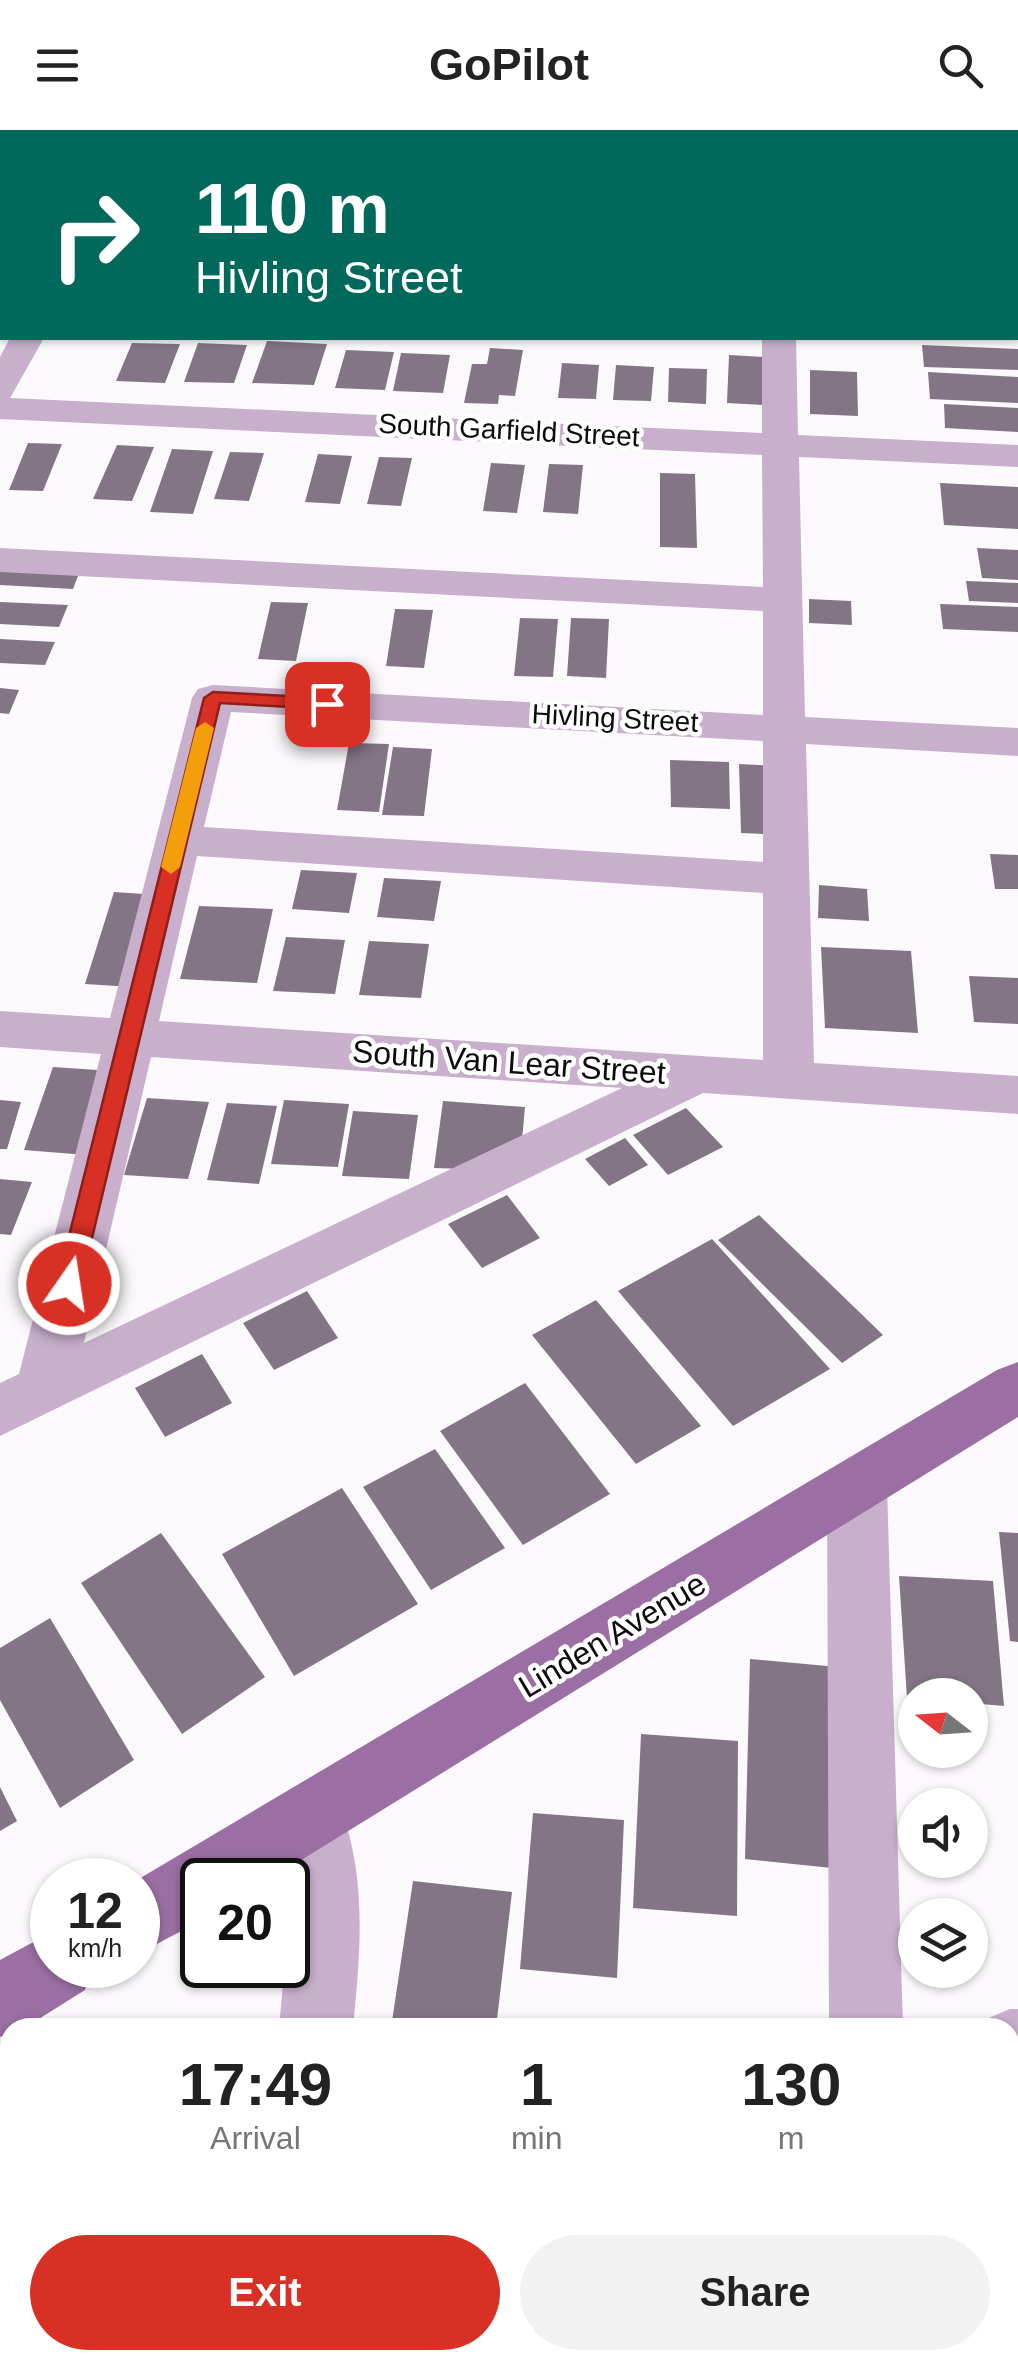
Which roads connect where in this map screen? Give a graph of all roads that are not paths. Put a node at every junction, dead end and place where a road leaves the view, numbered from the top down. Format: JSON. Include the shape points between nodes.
{"nodes":[{"id":1,"x":26,"y":340,"type":"edge"},
{"id":2,"x":779,"y":340,"type":"edge"},
{"id":3,"x":0,"y":390,"type":"edge"},
{"id":4,"x":0,"y":408,"type":"edge"},
{"id":5,"x":780,"y":444,"type":"junction"},
{"id":6,"x":1018,"y":456,"type":"edge"},
{"id":7,"x":0,"y":560,"type":"edge"},
{"id":8,"x":782,"y":600,"type":"junction"},
{"id":9,"x":784,"y":726,"type":"junction"},
{"id":10,"x":1018,"y":742,"type":"edge"},
{"id":11,"x":178,"y":840,"type":"junction"},
{"id":12,"x":786,"y":879,"type":"junction"},
{"id":13,"x":0,"y":1028,"type":"edge"},
{"id":14,"x":128,"y":1037,"type":"junction"},
{"id":15,"x":698,"y":1074,"type":"junction"},
{"id":16,"x":788,"y":1080,"type":"junction"},
{"id":17,"x":1018,"y":1095,"type":"edge"},
{"id":18,"x":1018,"y":1387,"type":"edge"},
{"id":19,"x":22,"y":1400,"type":"edge"},
{"id":20,"x":857,"y":1486,"type":"junction"},
{"id":21,"x":310,"y":1817,"type":"junction"},
{"id":22,"x":240,"y":1858,"type":"edge"},
{"id":23,"x":30,"y":1982,"type":"edge"},
{"id":24,"x":0,"y":2000,"type":"edge"},
{"id":25,"x":317,"y":2018,"type":"edge"},
{"id":26,"x":866,"y":2018,"type":"edge"}],
"edges":[{"from":1,"to":3,"type":"street"},
{"from":2,"to":5,"type":"street"},
{"from":4,"to":5,"type":"street","name":"South Garfield Street"},
{"from":5,"to":6,"type":"street","name":"South Garfield Street"},
{"from":5,"to":8,"type":"street"},
{"from":7,"to":8,"type":"street"},
{"from":8,"to":9,"type":"street"},
{"from":9,"to":10,"type":"street","name":"Hivling Street"},
{"from":9,"to":11,"type":"street","name":"Hivling Street","via":[[213,698]]},
{"from":9,"to":12,"type":"street"},
{"from":11,"to":12,"type":"street"},
{"from":11,"to":14,"type":"street"},
{"from":12,"to":16,"type":"street"},
{"from":13,"to":14,"type":"street","name":"South Van Lear Street"},
{"from":14,"to":15,"type":"street","name":"South Van Lear Street"},
{"from":14,"to":19,"type":"street"},
{"from":15,"to":16,"type":"street","name":"South Van Lear Street"},
{"from":15,"to":19,"type":"street"},
{"from":16,"to":17,"type":"street","name":"South Van Lear Street"},
{"from":18,"to":20,"type":"main road","name":"Linden Avenue"},
{"from":20,"to":21,"type":"main road","name":"Linden Avenue"},
{"from":20,"to":26,"type":"street"},
{"from":21,"to":22,"type":"main road","name":"Linden Avenue"},
{"from":21,"to":25,"type":"street","via":[[323,1851],[329,1914]]},
{"from":23,"to":24,"type":"main road"}]}
